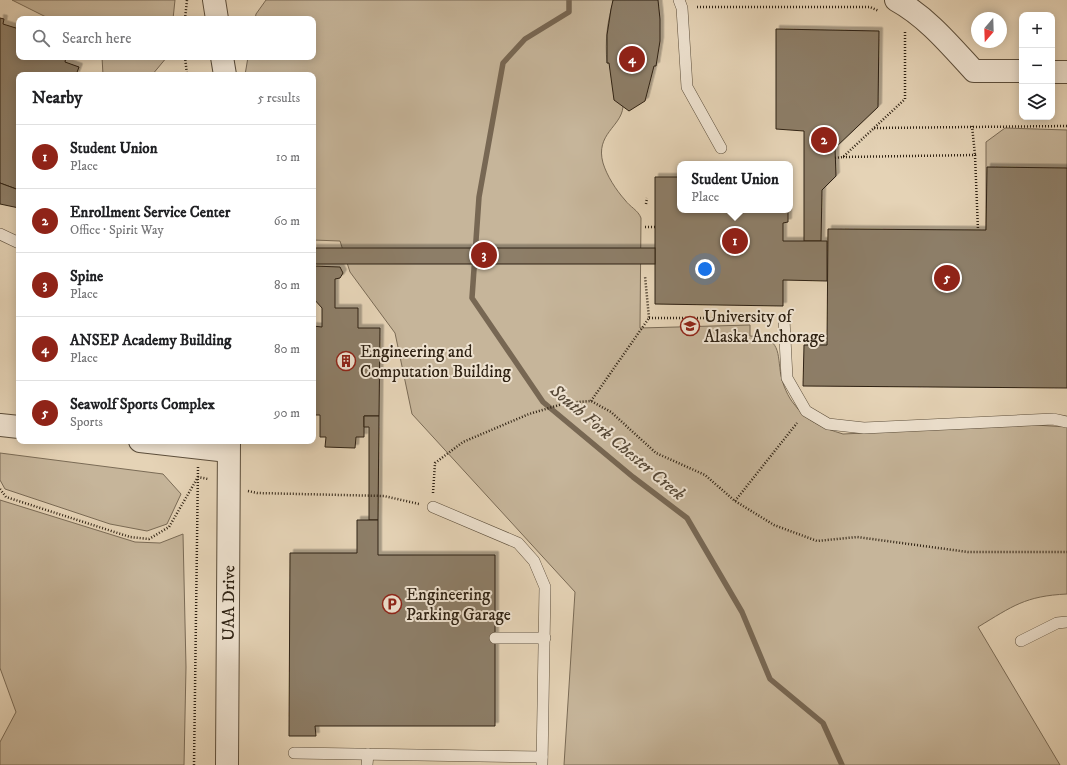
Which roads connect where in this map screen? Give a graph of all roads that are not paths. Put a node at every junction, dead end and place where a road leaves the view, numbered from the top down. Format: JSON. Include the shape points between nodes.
{"nodes":[{"id":1,"x":214,"y":0,"type":"edge"},
{"id":2,"x":681,"y":4,"type":"edge"},
{"id":3,"x":890,"y":6,"type":"edge"},
{"id":4,"x":217,"y":16,"type":"edge"},
{"id":5,"x":222,"y":60,"type":"edge"},
{"id":6,"x":1019,"y":71,"type":"edge"},
{"id":7,"x":224,"y":72,"type":"edge"},
{"id":8,"x":1055,"y":72,"type":"edge"},
{"id":9,"x":1067,"y":72,"type":"edge"},
{"id":10,"x":720,"y":148,"type":"dead end"},
{"id":11,"x":0,"y":234,"type":"edge"},
{"id":12,"x":16,"y":242,"type":"edge"},
{"id":13,"x":784,"y":318,"type":"road end"},
{"id":14,"x":1067,"y":422,"type":"edge"},
{"id":15,"x":0,"y":426,"type":"edge"},
{"id":16,"x":16,"y":427,"type":"edge"},
{"id":17,"x":164,"y":444,"type":"edge"},
{"id":18,"x":229,"y":446,"type":"edge"},
{"id":19,"x":432,"y":507,"type":"road end"},
{"id":20,"x":1067,"y":622,"type":"edge"},
{"id":21,"x":495,"y":638,"type":"dead end"},
{"id":22,"x":545,"y":638,"type":"junction"},
{"id":23,"x":1021,"y":641,"type":"dead end"},
{"id":24,"x":294,"y":753,"type":"dead end"},
{"id":25,"x":367,"y":760,"type":"edge"},
{"id":26,"x":542,"y":761,"type":"edge"},
{"id":27,"x":227,"y":765,"type":"edge"}],
"edges":[{"from":1,"to":4,"type":"street"},
{"from":2,"to":10,"type":"lane","via":[[687,87]]},
{"from":3,"to":6,"type":"street","via":[[914,12],[941,34],[974,71]]},
{"from":5,"to":7,"type":"street"},
{"from":8,"to":9,"type":"street"},
{"from":11,"to":12,"type":"lane"},
{"from":13,"to":14,"type":"lane","via":[[787,378],[806,411],[828,424],[864,428],[1053,419]]},
{"from":15,"to":16,"type":"street"},
{"from":17,"to":18,"type":"street","via":[[197,448]]},
{"from":18,"to":27,"type":"street","name":"UAA Drive"},
{"from":19,"to":22,"type":"lane","via":[[518,543],[534,561],[545,587]]},
{"from":20,"to":23,"type":"lane","via":[[1057,623]]},
{"from":21,"to":22,"type":"lane"},
{"from":22,"to":26,"type":"lane"},
{"from":24,"to":25,"type":"lane"},
{"from":25,"to":26,"type":"lane"}]}
